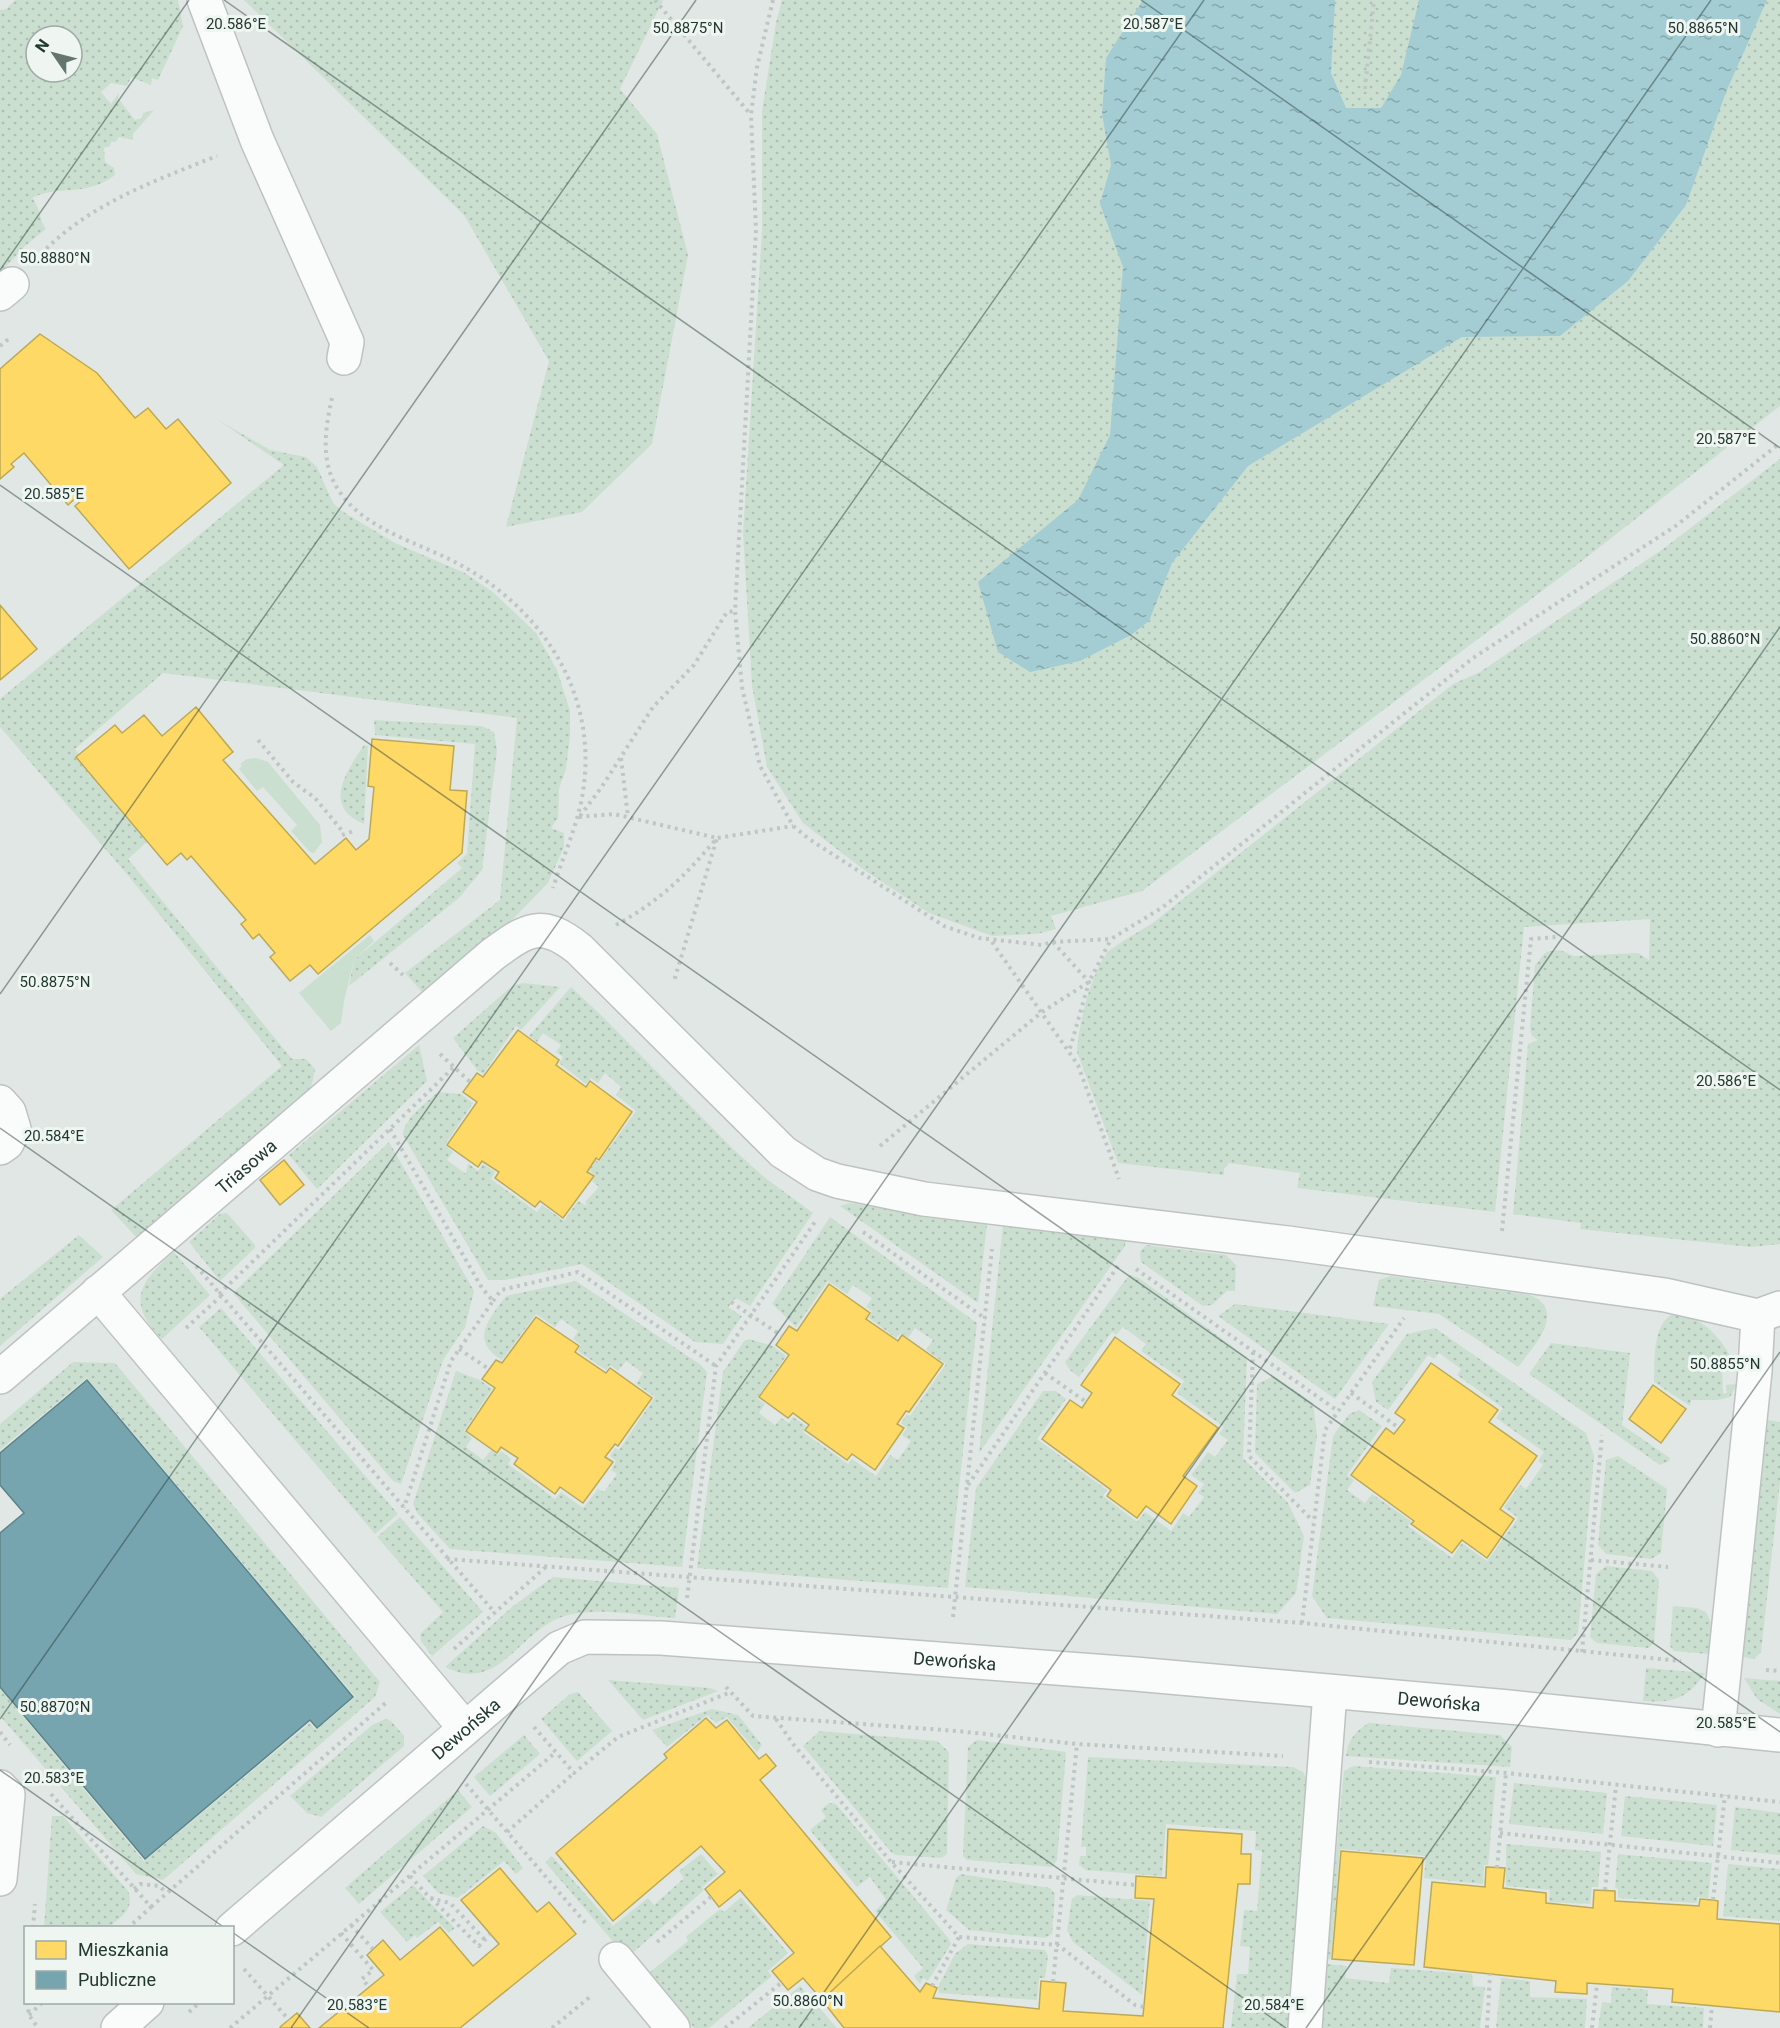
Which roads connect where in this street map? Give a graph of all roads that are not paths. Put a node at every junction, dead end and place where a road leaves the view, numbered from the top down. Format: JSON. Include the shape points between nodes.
{"nodes":[{"id":1,"x":204,"y":0,"type":"edge"},
{"id":2,"x":344,"y":358,"type":"road end"},
{"id":3,"x":0,"y":1102,"type":"edge"},
{"id":4,"x":0,"y":1148,"type":"edge"},
{"id":5,"x":98,"y":1292,"type":"junction"},
{"id":6,"x":1769,"y":1312,"type":"edge"},
{"id":7,"x":0,"y":1377,"type":"edge"},
{"id":8,"x":1330,"y":1692,"type":"junction"},
{"id":9,"x":465,"y":1728,"type":"junction"},
{"id":10,"x":1718,"y":1730,"type":"junction"},
{"id":11,"x":1780,"y":1736,"type":"edge"},
{"id":12,"x":0,"y":1787,"type":"edge"},
{"id":13,"x":0,"y":1880,"type":"edge"},
{"id":14,"x":234,"y":1927,"type":"edge"},
{"id":15,"x":616,"y":1959,"type":"road end"},
{"id":16,"x":145,"y":2004,"type":"edge"},
{"id":17,"x":118,"y":2028,"type":"edge"},
{"id":18,"x":673,"y":2028,"type":"edge"},
{"id":19,"x":1305,"y":2028,"type":"edge"}],
"edges":[{"from":1,"to":2,"type":"street","via":[[257,140],[347,342]]},
{"from":3,"to":4,"type":"street","via":[[9,1112],[14,1129]]},
{"from":5,"to":6,"type":"street","name":"Triasowa","via":[[492,955],[525,932],[540,929],[555,932],[579,949],[783,1152],[817,1174],[837,1181],[913,1197],[1665,1295]]},
{"from":5,"to":7,"type":"street","name":"Triasowa"},
{"from":5,"to":9,"type":"street"},
{"from":6,"to":10,"type":"street","via":[[1754,1381]]},
{"from":8,"to":9,"type":"street","name":"Dewońska","via":[[679,1639],[594,1636],[559,1648]]},
{"from":8,"to":10,"type":"street","name":"Dewońska"},
{"from":8,"to":19,"type":"street"},
{"from":9,"to":14,"type":"street","name":"Dewońska"},
{"from":10,"to":11,"type":"street","name":"Dewońska"},
{"from":12,"to":13,"type":"street","via":[[8,1796]]},
{"from":15,"to":18,"type":"street"},
{"from":16,"to":17,"type":"street"}]}
